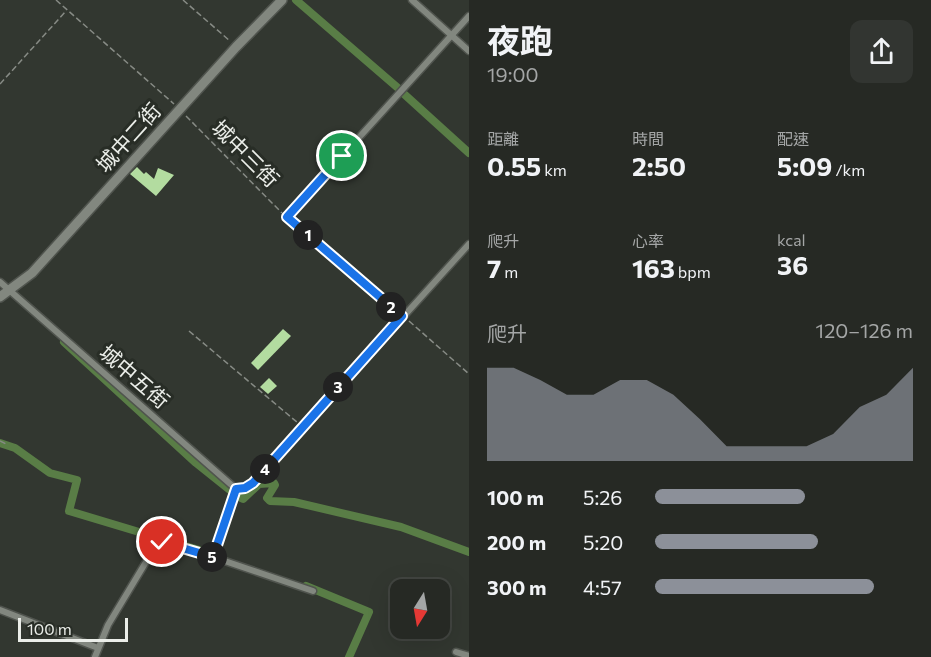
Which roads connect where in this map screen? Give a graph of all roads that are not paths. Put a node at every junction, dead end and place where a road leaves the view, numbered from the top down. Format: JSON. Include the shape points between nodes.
{"nodes":[{"id":1,"x":282,"y":0,"type":"edge"},
{"id":2,"x":412,"y":0,"type":"edge"},
{"id":3,"x":469,"y":16,"type":"edge"},
{"id":4,"x":451,"y":35,"type":"junction"},
{"id":5,"x":469,"y":51,"type":"edge"},
{"id":6,"x":287,"y":217,"type":"road end"},
{"id":7,"x":469,"y":244,"type":"edge"},
{"id":8,"x":0,"y":282,"type":"edge"},
{"id":9,"x":10,"y":290,"type":"junction"},
{"id":10,"x":0,"y":297,"type":"edge"},
{"id":11,"x":236,"y":489,"type":"junction"},
{"id":12,"x":213,"y":557,"type":"junction"},
{"id":13,"x":313,"y":591,"type":"dead end"},
{"id":14,"x":0,"y":610,"type":"edge"},
{"id":15,"x":98,"y":648,"type":"junction"},
{"id":16,"x":456,"y":652,"type":"dead end"},
{"id":17,"x":469,"y":656,"type":"edge"},
{"id":18,"x":94,"y":657,"type":"edge"}],
"edges":[{"from":1,"to":9,"type":"street","name":"城中二街","via":[[32,273]]},
{"from":2,"to":4,"type":"street"},
{"from":3,"to":4,"type":"street"},
{"from":4,"to":5,"type":"street"},
{"from":4,"to":6,"type":"street"},
{"from":7,"to":11,"type":"street","via":[[253,483]]},
{"from":8,"to":9,"type":"street","name":"城中五街"},
{"from":9,"to":10,"type":"street","name":"城中二街"},
{"from":9,"to":11,"type":"street","name":"城中五街"},
{"from":11,"to":12,"type":"street"},
{"from":12,"to":13,"type":"street"},
{"from":12,"to":15,"type":"street","via":[[158,542]]},
{"from":14,"to":15,"type":"street"},
{"from":15,"to":18,"type":"street"},
{"from":16,"to":17,"type":"street"}]}
